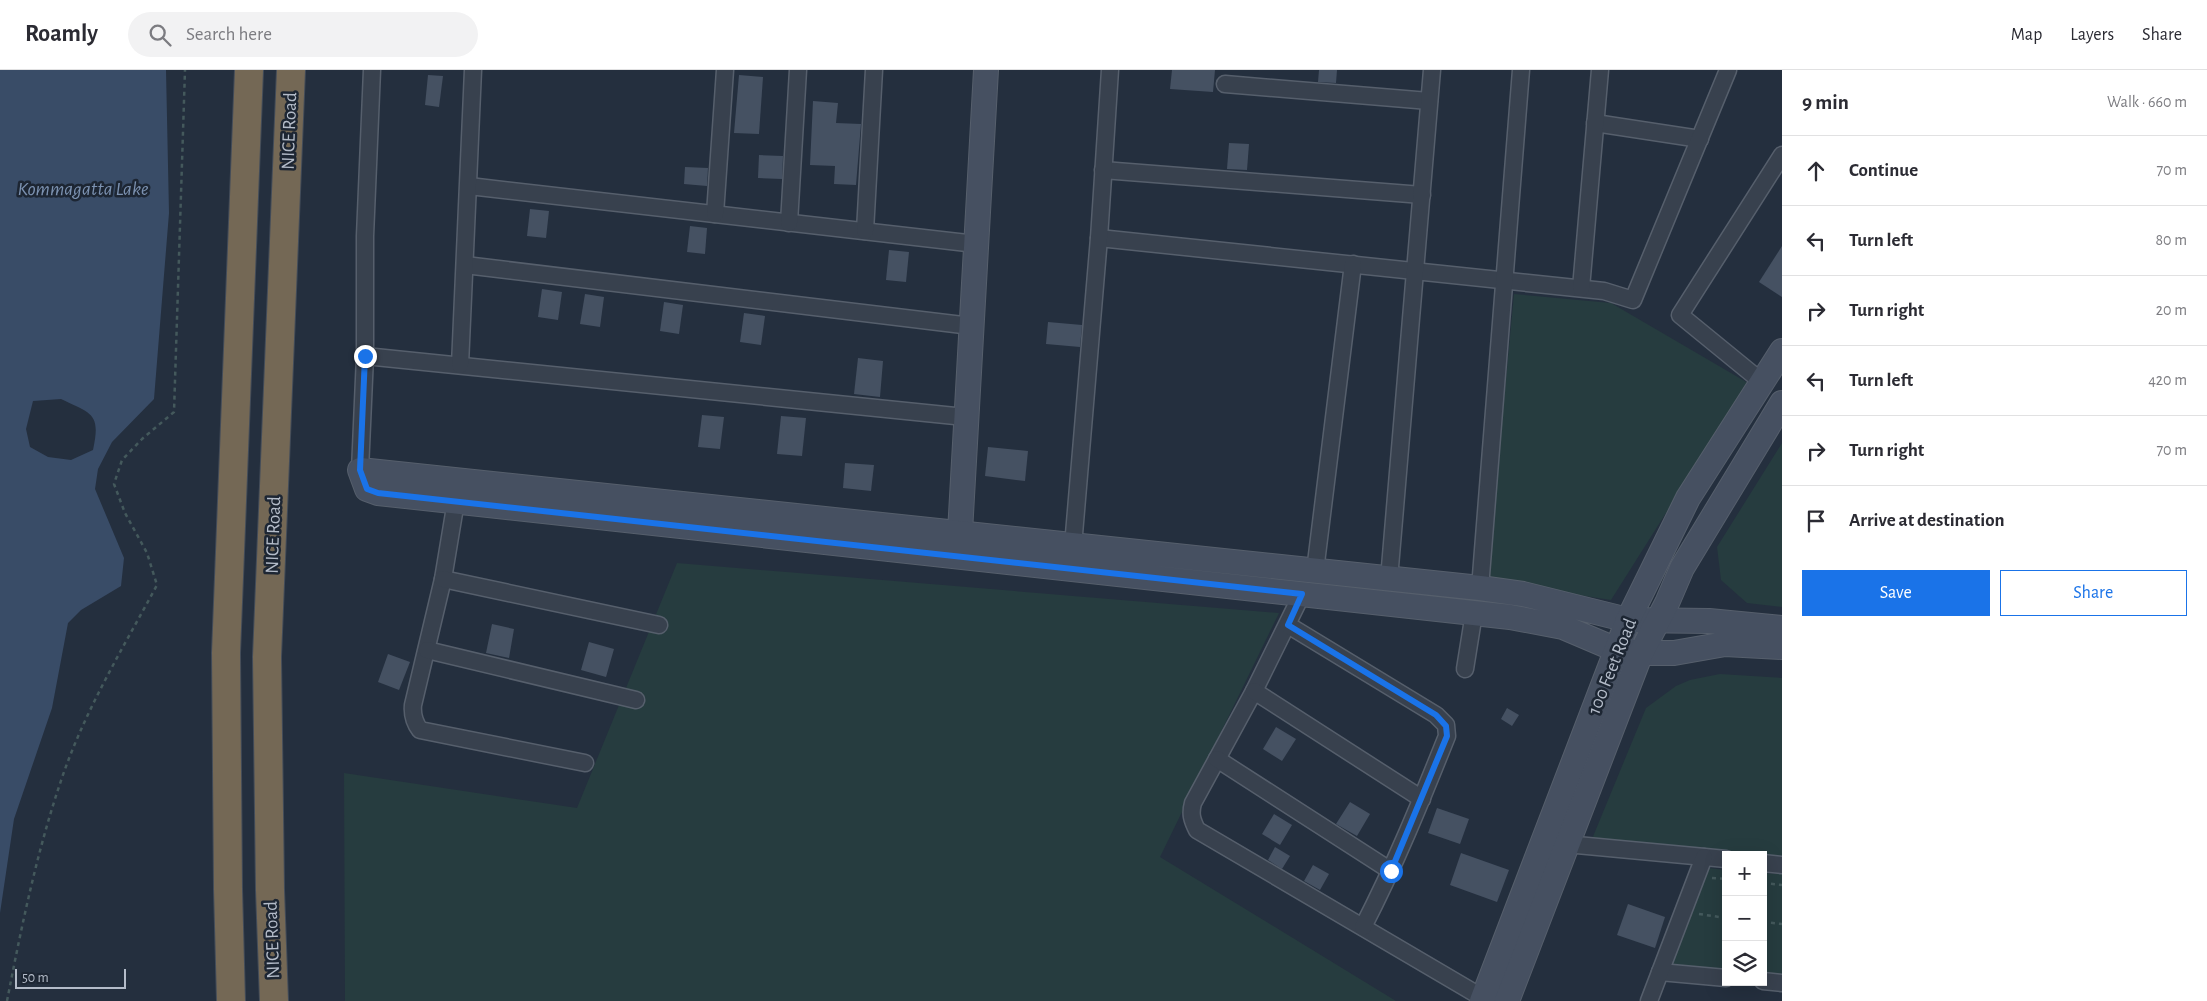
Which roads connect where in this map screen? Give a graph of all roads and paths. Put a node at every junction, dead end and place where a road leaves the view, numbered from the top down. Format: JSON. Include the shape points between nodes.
{"nodes":[{"id":1,"x":184,"y":70,"type":"edge"},
{"id":2,"x":249,"y":70,"type":"edge"},
{"id":3,"x":290,"y":70,"type":"edge"},
{"id":4,"x":372,"y":70,"type":"edge"},
{"id":5,"x":473,"y":70,"type":"edge"},
{"id":6,"x":725,"y":70,"type":"edge"},
{"id":7,"x":798,"y":70,"type":"edge"},
{"id":8,"x":874,"y":70,"type":"edge"},
{"id":9,"x":986,"y":70,"type":"edge"},
{"id":10,"x":1110,"y":70,"type":"edge"},
{"id":11,"x":1432,"y":70,"type":"edge"},
{"id":12,"x":1522,"y":70,"type":"edge"},
{"id":13,"x":1600,"y":70,"type":"edge"},
{"id":14,"x":1728,"y":70,"type":"edge"},
{"id":15,"x":1225,"y":84,"type":"dead end"},
{"id":16,"x":1430,"y":101,"type":"junction"},
{"id":17,"x":1595,"y":123,"type":"junction"},
{"id":18,"x":1700,"y":139,"type":"junction"},
{"id":19,"x":1782,"y":155,"type":"edge"},
{"id":20,"x":1103,"y":170,"type":"junction"},
{"id":21,"x":469,"y":186,"type":"junction"},
{"id":22,"x":1422,"y":195,"type":"junction"},
{"id":23,"x":715,"y":214,"type":"junction"},
{"id":24,"x":789,"y":222,"type":"junction"},
{"id":25,"x":864,"y":232,"type":"junction"},
{"id":26,"x":1099,"y":238,"type":"junction"},
{"id":27,"x":976,"y":244,"type":"junction"},
{"id":28,"x":1353,"y":264,"type":"junction"},
{"id":29,"x":465,"y":265,"type":"junction"},
{"id":30,"x":1415,"y":270,"type":"junction"},
{"id":31,"x":1506,"y":280,"type":"junction"},
{"id":32,"x":1581,"y":288,"type":"junction"},
{"id":33,"x":971,"y":326,"type":"junction"},
{"id":34,"x":1782,"y":351,"type":"edge"},
{"id":35,"x":365,"y":356,"type":"junction"},
{"id":36,"x":460,"y":365,"type":"junction"},
{"id":37,"x":1762,"y":382,"type":"junction"},
{"id":38,"x":1782,"y":403,"type":"edge"},
{"id":39,"x":965,"y":417,"type":"junction"},
{"id":40,"x":360,"y":470,"type":"junction"},
{"id":41,"x":456,"y":501,"type":"junction"},
{"id":42,"x":960,"y":534,"type":"junction"},
{"id":43,"x":1073,"y":546,"type":"junction"},
{"id":44,"x":958,"y":557,"type":"junction"},
{"id":45,"x":1315,"y":571,"type":"junction"},
{"id":46,"x":443,"y":578,"type":"junction"},
{"id":47,"x":1389,"y":579,"type":"junction"},
{"id":48,"x":1480,"y":588,"type":"junction"},
{"id":49,"x":1302,"y":594,"type":"junction"},
{"id":50,"x":1474,"y":613,"type":"junction"},
{"id":51,"x":1658,"y":619,"type":"junction"},
{"id":52,"x":1628,"y":620,"type":"junction"},
{"id":53,"x":659,"y":625,"type":"dead end"},
{"id":54,"x":1288,"y":625,"type":"junction"},
{"id":55,"x":1782,"y":628,"type":"edge"},
{"id":56,"x":1782,"y":647,"type":"edge"},
{"id":57,"x":427,"y":650,"type":"junction"},
{"id":58,"x":1617,"y":650,"type":"junction"},
{"id":59,"x":1641,"y":653,"type":"junction"},
{"id":60,"x":1465,"y":669,"type":"dead end"},
{"id":61,"x":1254,"y":691,"type":"junction"},
{"id":62,"x":636,"y":700,"type":"dead end"},
{"id":63,"x":1217,"y":759,"type":"junction"},
{"id":64,"x":585,"y":763,"type":"dead end"},
{"id":65,"x":1422,"y":799,"type":"junction"},
{"id":66,"x":1566,"y":844,"type":"junction"},
{"id":67,"x":1704,"y":857,"type":"junction"},
{"id":68,"x":1722,"y":859,"type":"edge"},
{"id":69,"x":1767,"y":863,"type":"edge"},
{"id":70,"x":1782,"y":865,"type":"edge"},
{"id":71,"x":1391,"y":871,"type":"junction"},
{"id":72,"x":1767,"y":883,"type":"edge"},
{"id":73,"x":1782,"y":885,"type":"edge"},
{"id":74,"x":1697,"y":914,"type":"dead end"},
{"id":75,"x":1722,"y":917,"type":"edge"},
{"id":76,"x":1767,"y":922,"type":"edge"},
{"id":77,"x":1782,"y":924,"type":"edge"},
{"id":78,"x":1363,"y":927,"type":"junction"},
{"id":79,"x":1660,"y":972,"type":"junction"},
{"id":80,"x":1722,"y":978,"type":"edge"},
{"id":81,"x":1767,"y":981,"type":"edge"},
{"id":82,"x":1782,"y":983,"type":"edge"},
{"id":83,"x":1482,"y":999,"type":"edge"},
{"id":84,"x":7,"y":1001,"type":"edge"},
{"id":85,"x":231,"y":1001,"type":"edge"},
{"id":86,"x":274,"y":1001,"type":"edge"},
{"id":87,"x":1507,"y":1001,"type":"edge"},
{"id":88,"x":1649,"y":1001,"type":"edge"}],
"edges":[{"from":1,"to":84,"type":"path","via":[[174,412],[122,460],[114,484],[125,514],[147,553],[157,585],[92,705],[64,772],[43,841]]},
{"from":2,"to":85,"type":"highway","via":[[226,652]]},
{"from":3,"to":86,"type":"highway","name":"NICE Road","via":[[267,657]]},
{"from":4,"to":35,"type":"street","via":[[365,236]]},
{"from":5,"to":21,"type":"street"},
{"from":6,"to":23,"type":"street"},
{"from":7,"to":24,"type":"street"},
{"from":8,"to":25,"type":"street"},
{"from":9,"to":27,"type":"street"},
{"from":10,"to":20,"type":"street"},
{"from":11,"to":16,"type":"street"},
{"from":12,"to":31,"type":"street"},
{"from":13,"to":17,"type":"street"},
{"from":14,"to":18,"type":"street"},
{"from":15,"to":16,"type":"street"},
{"from":16,"to":22,"type":"street"},
{"from":17,"to":18,"type":"street"},
{"from":17,"to":32,"type":"street"},
{"from":18,"to":32,"type":"street","via":[[1633,300]]},
{"from":19,"to":37,"type":"street","via":[[1680,315]]},
{"from":20,"to":22,"type":"street"},
{"from":20,"to":26,"type":"street"},
{"from":21,"to":23,"type":"street"},
{"from":21,"to":29,"type":"street"},
{"from":22,"to":30,"type":"street"},
{"from":23,"to":24,"type":"street"},
{"from":24,"to":25,"type":"street"},
{"from":25,"to":27,"type":"street"},
{"from":26,"to":28,"type":"street"},
{"from":26,"to":43,"type":"street"},
{"from":27,"to":33,"type":"street"},
{"from":28,"to":30,"type":"street"},
{"from":28,"to":45,"type":"street"},
{"from":29,"to":33,"type":"street"},
{"from":29,"to":36,"type":"street"},
{"from":30,"to":31,"type":"street"},
{"from":30,"to":47,"type":"street"},
{"from":31,"to":32,"type":"street"},
{"from":31,"to":48,"type":"street"},
{"from":33,"to":39,"type":"street"},
{"from":34,"to":37,"type":"street","name":"100 Feet Road"},
{"from":35,"to":36,"type":"street"},
{"from":35,"to":40,"type":"street"},
{"from":36,"to":39,"type":"street"},
{"from":37,"to":52,"type":"street","name":"100 Feet Road","via":[[1688,498]]},
{"from":38,"to":51,"type":"street","name":"100 Feet Road","via":[[1682,568]]},
{"from":39,"to":42,"type":"street"},
{"from":40,"to":41,"type":"street","via":[[367,489],[378,493]]},
{"from":40,"to":42,"type":"street"},
{"from":41,"to":44,"type":"street"},
{"from":41,"to":46,"type":"street"},
{"from":42,"to":43,"type":"street"},
{"from":42,"to":44,"type":"street"},
{"from":43,"to":45,"type":"street"},
{"from":44,"to":49,"type":"street"},
{"from":45,"to":47,"type":"street"},
{"from":46,"to":53,"type":"street"},
{"from":46,"to":57,"type":"street"},
{"from":47,"to":48,"type":"street"},
{"from":48,"to":52,"type":"street","via":[[1523,594]]},
{"from":49,"to":50,"type":"street"},
{"from":49,"to":54,"type":"street"},
{"from":50,"to":58,"type":"street","via":[[1563,627]]},
{"from":50,"to":60,"type":"street"},
{"from":51,"to":52,"type":"street"},
{"from":51,"to":55,"type":"street"},
{"from":51,"to":59,"type":"street","name":"100 Feet Road"},
{"from":52,"to":58,"type":"street","name":"100 Feet Road"},
{"from":54,"to":61,"type":"street"},
{"from":54,"to":65,"type":"street","via":[[1436,715],[1446,726],[1447,736]]},
{"from":56,"to":59,"type":"street","via":[[1726,644],[1674,653]]},
{"from":57,"to":62,"type":"street"},
{"from":57,"to":64,"type":"street","via":[[412,710],[420,730]]},
{"from":58,"to":59,"type":"street"},
{"from":58,"to":83,"type":"street","name":"100 Feet Road"},
{"from":59,"to":66,"type":"street","name":"100 Feet Road"},
{"from":61,"to":63,"type":"street"},
{"from":61,"to":65,"type":"street"},
{"from":63,"to":71,"type":"street"},
{"from":63,"to":78,"type":"street","via":[[1191,811],[1197,830]]},
{"from":65,"to":71,"type":"street"},
{"from":66,"to":67,"type":"street"},
{"from":66,"to":87,"type":"street","name":"100 Feet Road"},
{"from":67,"to":68,"type":"street"},
{"from":67,"to":79,"type":"street"},
{"from":69,"to":70,"type":"street"},
{"from":71,"to":78,"type":"street"},
{"from":72,"to":73,"type":"path"},
{"from":74,"to":75,"type":"path"},
{"from":76,"to":77,"type":"path"},
{"from":78,"to":83,"type":"street"},
{"from":79,"to":80,"type":"street"},
{"from":79,"to":88,"type":"street"},
{"from":81,"to":82,"type":"street"}]}
